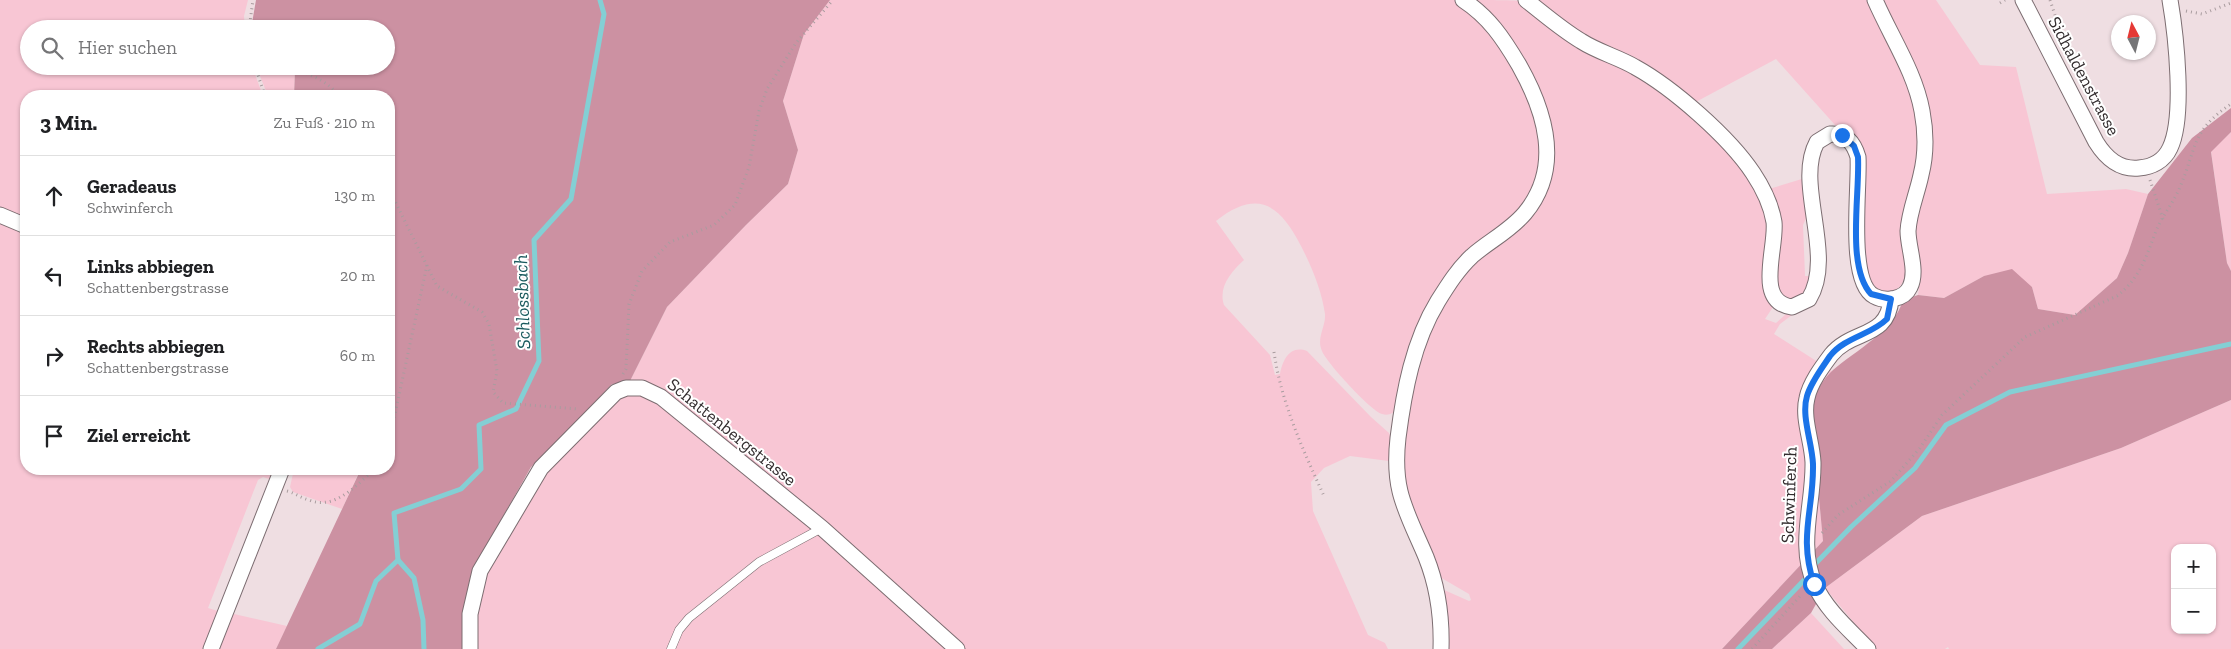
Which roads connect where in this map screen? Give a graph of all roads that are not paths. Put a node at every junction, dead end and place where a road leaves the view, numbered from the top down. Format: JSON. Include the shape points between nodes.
{"nodes":[{"id":1,"x":1463,"y":0,"type":"edge"},
{"id":2,"x":1526,"y":0,"type":"edge"},
{"id":3,"x":1875,"y":0,"type":"edge"},
{"id":4,"x":2022,"y":0,"type":"edge"},
{"id":5,"x":2170,"y":0,"type":"edge"},
{"id":6,"x":0,"y":215,"type":"edge"},
{"id":7,"x":20,"y":223,"type":"edge"},
{"id":8,"x":1891,"y":299,"type":"junction"},
{"id":9,"x":280,"y":475,"type":"edge"},
{"id":10,"x":822,"y":528,"type":"junction"},
{"id":11,"x":211,"y":649,"type":"edge"},
{"id":12,"x":470,"y":649,"type":"edge"},
{"id":13,"x":671,"y":649,"type":"edge"},
{"id":14,"x":957,"y":649,"type":"edge"},
{"id":15,"x":1441,"y":649,"type":"edge"},
{"id":16,"x":1868,"y":649,"type":"edge"}],
"edges":[{"from":1,"to":15,"type":"street","via":[[1483,14],[1506,42],[1536,98],[1547,146],[1541,182],[1526,212],[1472,257],[1437,302],[1420,339],[1406,388],[1398,438],[1397,482],[1403,506],[1436,588],[1441,616]]},
{"from":2,"to":8,"type":"street","via":[[1582,42],[1635,66],[1658,82],[1741,157],[1769,203],[1774,232],[1771,294],[1787,306],[1799,306],[1809,299],[1818,271],[1811,174],[1814,147],[1821,138],[1830,134],[1847,138],[1858,157],[1857,255],[1860,276],[1871,294]]},
{"from":3,"to":8,"type":"street","via":[[1915,86],[1925,134],[1922,170],[1909,223],[1912,283],[1906,293]]},
{"from":4,"to":5,"type":"street","name":"Sidhaldenstrasse","via":[[2103,153],[2125,168],[2146,168],[2163,158],[2173,139],[2177,79]]},
{"from":6,"to":7,"type":"street"},
{"from":8,"to":16,"type":"street","name":"Schwinferch","via":[[1889,314],[1883,322],[1843,344],[1831,355],[1810,388],[1806,404],[1813,465],[1805,544],[1808,566],[1823,599]]},
{"from":9,"to":11,"type":"street"},
{"from":10,"to":12,"type":"street","name":"Schattenbergstrasse","via":[[660,397],[642,388],[626,388],[608,398],[550,457],[488,554],[474,592]]},
{"from":10,"to":13,"type":"lane","via":[[767,556],[697,612],[683,624]]},
{"from":10,"to":14,"type":"street","name":"Schattenbergstrasse"}]}
